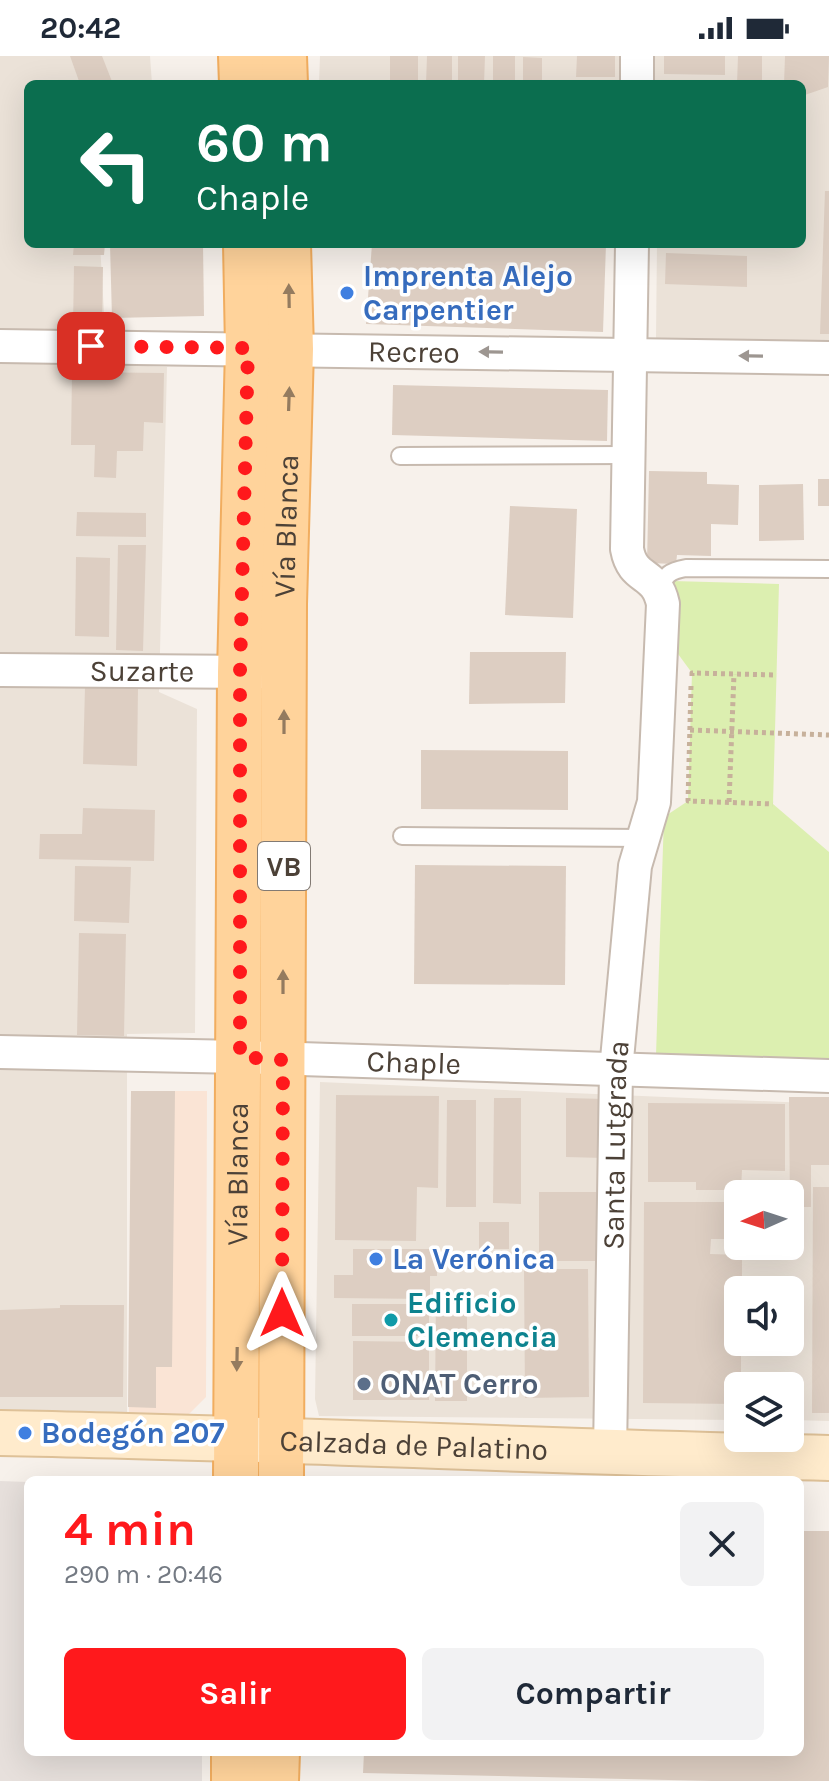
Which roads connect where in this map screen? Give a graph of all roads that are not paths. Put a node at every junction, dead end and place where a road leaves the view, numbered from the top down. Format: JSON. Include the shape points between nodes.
{"nodes":[{"id":1,"x":241,"y":56,"type":"edge"},
{"id":2,"x":284,"y":56,"type":"edge"},
{"id":3,"x":637,"y":56,"type":"edge"},
{"id":4,"x":242,"y":80,"type":"edge"},
{"id":5,"x":285,"y":80,"type":"edge"},
{"id":6,"x":637,"y":80,"type":"edge"},
{"id":7,"x":247,"y":248,"type":"edge"},
{"id":8,"x":287,"y":248,"type":"edge"},
{"id":9,"x":632,"y":248,"type":"edge"},
{"id":10,"x":0,"y":346,"type":"edge"},
{"id":11,"x":270,"y":348,"type":"junction"},
{"id":12,"x":629,"y":354,"type":"junction"},
{"id":13,"x":829,"y":358,"type":"edge"},
{"id":14,"x":628,"y":455,"type":"junction"},
{"id":15,"x":400,"y":456,"type":"dead end"},
{"id":16,"x":829,"y":569,"type":"edge"},
{"id":17,"x":660,"y":590,"type":"junction"},
{"id":18,"x":0,"y":670,"type":"edge"},
{"id":19,"x":240,"y":672,"type":"junction"},
{"id":20,"x":284,"y":673,"type":"junction"},
{"id":21,"x":402,"y":836,"type":"dead end"},
{"id":22,"x":643,"y":838,"type":"junction"},
{"id":23,"x":0,"y":1052,"type":"edge"},
{"id":24,"x":240,"y":1057,"type":"junction"},
{"id":25,"x":283,"y":1060,"type":"junction"},
{"id":26,"x":616,"y":1070,"type":"junction"},
{"id":27,"x":829,"y":1076,"type":"edge"},
{"id":28,"x":0,"y":1433,"type":"edge"},
{"id":29,"x":610,"y":1453,"type":"junction"},
{"id":30,"x":829,"y":1458,"type":"edge"},
{"id":31,"x":237,"y":1459,"type":"edge"},
{"id":32,"x":282,"y":1460,"type":"edge"},
{"id":33,"x":234,"y":1756,"type":"edge"},
{"id":34,"x":277,"y":1756,"type":"edge"},
{"id":35,"x":234,"y":1781,"type":"edge"},
{"id":36,"x":276,"y":1781,"type":"edge"}],
"edges":[{"from":1,"to":4,"type":"main road"},
{"from":2,"to":5,"type":"main road"},
{"from":3,"to":6,"type":"street"},
{"from":7,"to":11,"type":"main road","name":"Vía Blanca","number":"VB"},
{"from":11,"to":8,"type":"main road","name":"Vía Blanca","number":"VB","one_way":true},
{"from":9,"to":12,"type":"street"},
{"from":10,"to":11,"type":"street","name":"Recreo"},
{"from":12,"to":11,"type":"street","name":"Recreo","one_way":true},
{"from":11,"to":19,"type":"main road","name":"Vía Blanca","number":"VB"},
{"from":20,"to":11,"type":"main road","name":"Vía Blanca","number":"VB","one_way":true},
{"from":13,"to":12,"type":"street","name":"Recreo","one_way":true},
{"from":12,"to":14,"type":"street"},
{"from":14,"to":15,"type":"lane"},
{"from":14,"to":17,"type":"street","via":[[630,564]]},
{"from":16,"to":17,"type":"lane","via":[[686,568],[664,577]]},
{"from":17,"to":22,"type":"street","name":"Santa Lutgrada","via":[[654,802]]},
{"from":18,"to":19,"type":"street","name":"Suzarte"},
{"from":19,"to":20,"type":"street","name":"Suzarte"},
{"from":19,"to":24,"type":"main road","name":"Vía Blanca","number":"VB"},
{"from":25,"to":20,"type":"main road","name":"Vía Blanca","number":"VB","one_way":true},
{"from":21,"to":22,"type":"lane"},
{"from":22,"to":26,"type":"street","name":"Santa Lutgrada","via":[[635,866]]},
{"from":23,"to":24,"type":"street","name":"Chaple"},
{"from":24,"to":25,"type":"street","name":"Chaple"},
{"from":24,"to":31,"type":"main road","name":"Vía Blanca","number":"VB","one_way":true},
{"from":25,"to":26,"type":"street","name":"Chaple"},
{"from":25,"to":32,"type":"main road","name":"Vía Blanca","number":"VB"},
{"from":26,"to":27,"type":"street","name":"Chaple"},
{"from":26,"to":29,"type":"street","name":"Santa Lutgrada"},
{"from":28,"to":31,"type":"street","name":"Calzada de Palatino"},
{"from":29,"to":30,"type":"street","name":"Calzada de Palatino"},
{"from":29,"to":32,"type":"street","name":"Calzada de Palatino"},
{"from":31,"to":32,"type":"street","name":"Calzada de Palatino"},
{"from":33,"to":35,"type":"main road"},
{"from":34,"to":36,"type":"main road"}]}
